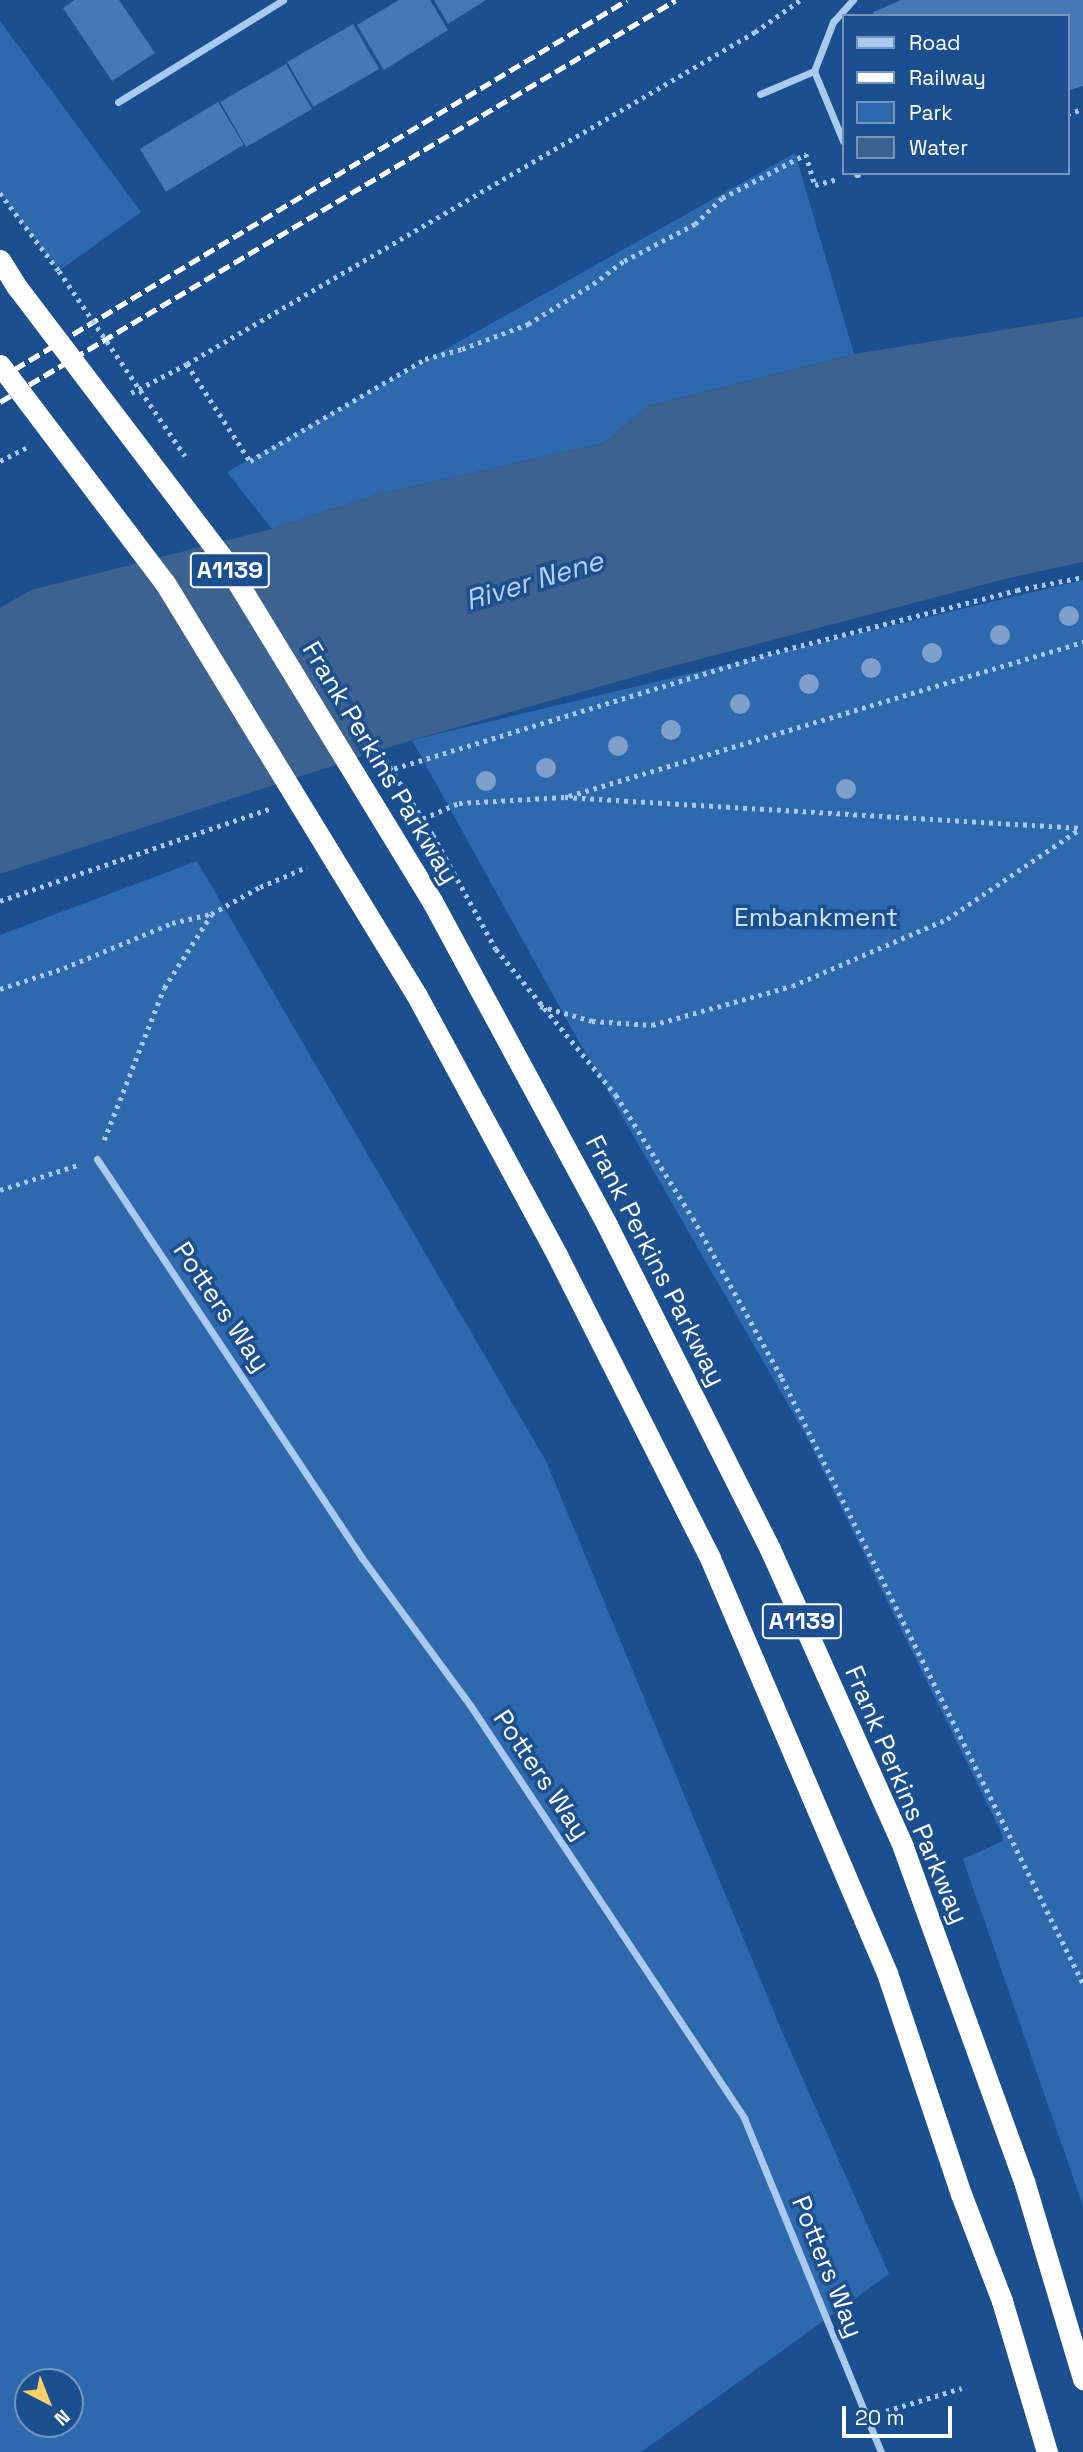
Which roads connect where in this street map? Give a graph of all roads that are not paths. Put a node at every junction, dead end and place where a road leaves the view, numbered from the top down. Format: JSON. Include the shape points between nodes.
{"nodes":[{"id":1,"x":283,"y":0,"type":"edge"},
{"id":2,"x":853,"y":0,"type":"edge"},
{"id":3,"x":814,"y":71,"type":"junction"},
{"id":4,"x":761,"y":94,"type":"dead end"},
{"id":5,"x":118,"y":102,"type":"dead end"},
{"id":6,"x":842,"y":139,"type":"edge"},
{"id":7,"x":0,"y":260,"type":"edge"},
{"id":8,"x":0,"y":365,"type":"edge"},
{"id":9,"x":97,"y":1159,"type":"road end"},
{"id":10,"x":1083,"y":2379,"type":"edge"},
{"id":11,"x":881,"y":2452,"type":"edge"},
{"id":12,"x":1048,"y":2452,"type":"edge"}],
"edges":[{"from":1,"to":5,"type":"street"},
{"from":2,"to":3,"type":"street","via":[[833,22]]},
{"from":3,"to":4,"type":"street"},
{"from":3,"to":6,"type":"street"},
{"from":7,"to":10,"type":"highway","name":"Frank Perkins Parkway","number":"A1139","bridge":true,"via":[[222,557],[432,901],[607,1225],[770,1549],[903,1847],[1024,2181]]},
{"from":8,"to":12,"type":"highway","number":"A1139","bridge":true,"via":[[165,583],[416,994],[557,1255],[710,1558],[887,1973],[1002,2301]]},
{"from":9,"to":11,"type":"street","name":"Potters Way","via":[[362,1558],[470,1705],[744,2118]]}]}
